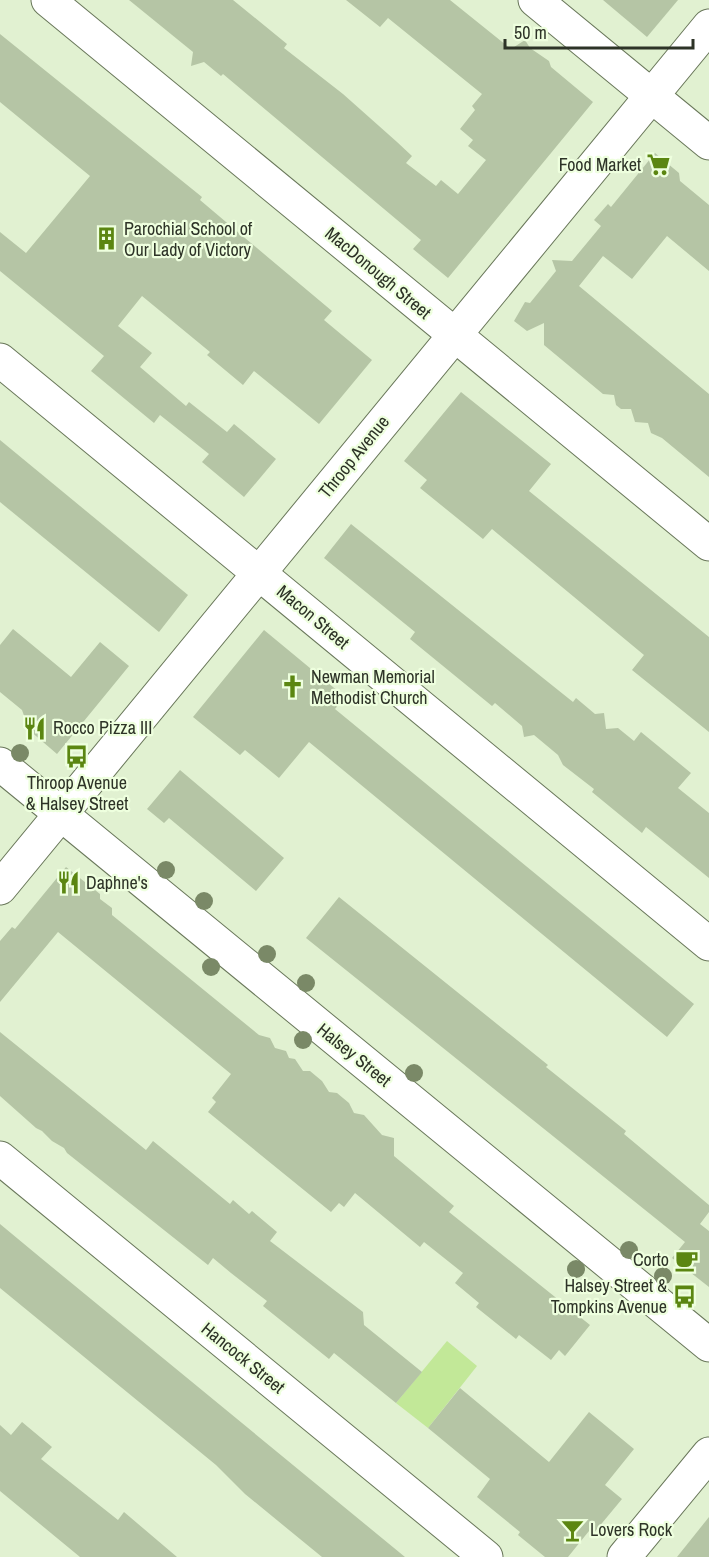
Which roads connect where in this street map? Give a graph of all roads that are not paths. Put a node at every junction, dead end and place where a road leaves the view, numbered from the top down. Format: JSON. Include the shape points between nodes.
{"nodes":[{"id":1,"x":48,"y":0,"type":"edge"},
{"id":2,"x":535,"y":0,"type":"edge"},
{"id":3,"x":709,"y":26,"type":"edge"},
{"id":4,"x":651,"y":96,"type":"junction"},
{"id":5,"x":709,"y":143,"type":"edge"},
{"id":6,"x":454,"y":335,"type":"junction"},
{"id":7,"x":0,"y":360,"type":"edge"},
{"id":8,"x":709,"y":544,"type":"edge"},
{"id":9,"x":260,"y":573,"type":"junction"},
{"id":10,"x":0,"y":764,"type":"edge"},
{"id":11,"x":61,"y":813,"type":"junction"},
{"id":12,"x":0,"y":888,"type":"edge"},
{"id":13,"x":709,"y":944,"type":"edge"},
{"id":14,"x":0,"y":1158,"type":"edge"},
{"id":15,"x":709,"y":1345,"type":"edge"},
{"id":16,"x":709,"y":1454,"type":"edge"},
{"id":17,"x":486,"y":1557,"type":"edge"},
{"id":18,"x":624,"y":1557,"type":"edge"}],
"edges":[{"from":1,"to":6,"type":"street","name":"MacDonough Street"},
{"from":2,"to":4,"type":"street"},
{"from":3,"to":4,"type":"street","name":"Throop Avenue"},
{"from":4,"to":5,"type":"street"},
{"from":4,"to":6,"type":"street","name":"Throop Avenue"},
{"from":6,"to":8,"type":"street","name":"MacDonough Street"},
{"from":6,"to":9,"type":"street","name":"Throop Avenue"},
{"from":7,"to":9,"type":"street","name":"Macon Street"},
{"from":9,"to":11,"type":"street","name":"Throop Avenue"},
{"from":9,"to":13,"type":"street","name":"Macon Street"},
{"from":10,"to":11,"type":"street","name":"Halsey Street"},
{"from":11,"to":12,"type":"street","name":"Throop Avenue"},
{"from":11,"to":15,"type":"street","name":"Halsey Street"},
{"from":14,"to":17,"type":"street","name":"Hancock Street"},
{"from":16,"to":18,"type":"street"}]}
